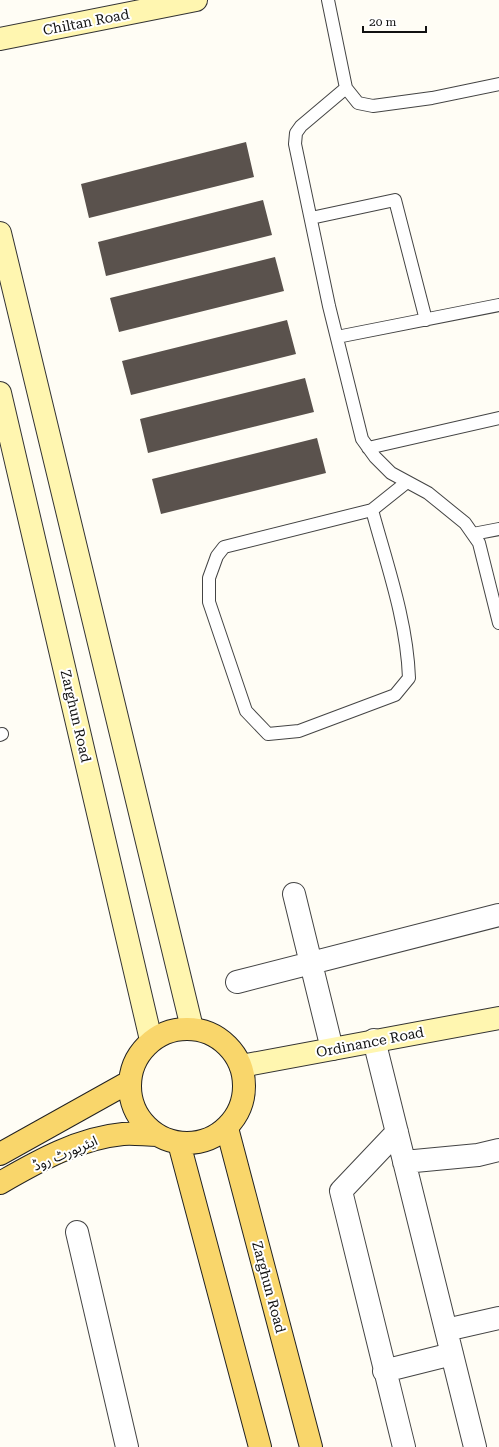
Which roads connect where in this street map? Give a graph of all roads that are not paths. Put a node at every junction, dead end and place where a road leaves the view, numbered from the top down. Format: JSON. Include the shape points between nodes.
{"nodes":[{"id":1,"x":196,"y":0,"type":"edge"},
{"id":2,"x":328,"y":0,"type":"edge"},
{"id":3,"x":0,"y":39,"type":"edge"},
{"id":4,"x":499,"y":84,"type":"edge"},
{"id":5,"x":346,"y":88,"type":"junction"},
{"id":6,"x":311,"y":218,"type":"junction"},
{"id":7,"x":0,"y":233,"type":"edge"},
{"id":8,"x":499,"y":305,"type":"edge"},
{"id":9,"x":426,"y":320,"type":"junction"},
{"id":10,"x":337,"y":337,"type":"junction"},
{"id":11,"x":0,"y":393,"type":"edge"},
{"id":12,"x":499,"y":418,"type":"edge"},
{"id":13,"x":368,"y":448,"type":"junction"},
{"id":14,"x":407,"y":482,"type":"junction"},
{"id":15,"x":372,"y":510,"type":"junction"},
{"id":16,"x":499,"y":529,"type":"edge"},
{"id":17,"x":473,"y":534,"type":"junction"},
{"id":18,"x":499,"y":623,"type":"edge"},
{"id":19,"x":294,"y":894,"type":"dead end"},
{"id":20,"x":499,"y":916,"type":"edge"},
{"id":21,"x":311,"y":963,"type":"junction"},
{"id":22,"x":237,"y":982,"type":"dead end"},
{"id":23,"x":499,"y":1018,"type":"edge"},
{"id":24,"x":192,"y":1028,"type":"junction"},
{"id":25,"x":151,"y":1040,"type":"junction"},
{"id":26,"x":374,"y":1040,"type":"junction"},
{"id":27,"x":332,"y":1049,"type":"junction"},
{"id":28,"x":241,"y":1066,"type":"junction"},
{"id":29,"x":129,"y":1082,"type":"junction"},
{"id":30,"x":227,"y":1128,"type":"junction"},
{"id":31,"x":397,"y":1132,"type":"junction"},
{"id":32,"x":157,"y":1135,"type":"junction"},
{"id":33,"x":179,"y":1143,"type":"junction"},
{"id":34,"x":499,"y":1150,"type":"edge"},
{"id":35,"x":0,"y":1154,"type":"edge"},
{"id":36,"x":404,"y":1162,"type":"junction"},
{"id":37,"x":0,"y":1183,"type":"edge"},
{"id":38,"x":77,"y":1232,"type":"dead end"},
{"id":39,"x":499,"y":1318,"type":"edge"},
{"id":40,"x":446,"y":1330,"type":"junction"},
{"id":41,"x":452,"y":1354,"type":"junction"},
{"id":42,"x":384,"y":1371,"type":"junction"},
{"id":43,"x":127,"y":1447,"type":"edge"},
{"id":44,"x":260,"y":1447,"type":"edge"},
{"id":45,"x":311,"y":1447,"type":"edge"},
{"id":46,"x":404,"y":1447,"type":"edge"},
{"id":47,"x":475,"y":1447,"type":"edge"}],
"edges":[{"from":1,"to":3,"type":"street","name":"Chiltan Road"},
{"from":2,"to":5,"type":"lane"},
{"from":4,"to":5,"type":"lane","via":[[432,98],[373,106],[358,103]]},
{"from":5,"to":6,"type":"lane","via":[[296,133],[295,144]]},
{"from":6,"to":9,"type":"lane","via":[[395,200]]},
{"from":6,"to":10,"type":"lane"},
{"from":7,"to":24,"type":"street"},
{"from":8,"to":9,"type":"lane"},
{"from":9,"to":10,"type":"lane"},
{"from":10,"to":13,"type":"lane","via":[[362,438]]},
{"from":11,"to":25,"type":"street","name":"Zarghun Road"},
{"from":12,"to":13,"type":"lane"},
{"from":13,"to":14,"type":"lane","via":[[391,473]]},
{"from":14,"to":15,"type":"lane"},
{"from":14,"to":17,"type":"lane","via":[[449,509],[465,522]]},
{"from":15,"to":15,"type":"lane","via":[[224,547],[217,556],[209,578],[209,602],[246,711],[268,734],[299,731],[395,695],[409,678],[395,597]]},
{"from":16,"to":17,"type":"lane"},
{"from":17,"to":18,"type":"lane","via":[[479,543]]},
{"from":19,"to":21,"type":"street"},
{"from":20,"to":21,"type":"street"},
{"from":21,"to":22,"type":"street"},
{"from":21,"to":27,"type":"street"},
{"from":23,"to":26,"type":"street","name":"Ordinance Road"},
{"from":24,"to":25,"type":"main road","via":[[172,1030]]},
{"from":24,"to":28,"type":"main road","via":[[213,1034],[229,1046]]},
{"from":25,"to":29,"type":"main road","via":[[138,1055]]},
{"from":26,"to":27,"type":"street","name":"Ordinance Road"},
{"from":26,"to":31,"type":"street"},
{"from":27,"to":28,"type":"street","name":"Ordinance Road"},
{"from":28,"to":30,"type":"main road","via":[[245,1086],[239,1110]]},
{"from":29,"to":32,"type":"main road","via":[[130,1098],[142,1122]]},
{"from":29,"to":35,"type":"main road","name":"ایئرپورٹ روڈ"},
{"from":30,"to":33,"type":"main road","via":[[204,1141]]},
{"from":30,"to":45,"type":"main road","name":"Zarghun Road"},
{"from":31,"to":36,"type":"street"},
{"from":31,"to":42,"type":"street","via":[[342,1191]]},
{"from":32,"to":33,"type":"main road"},
{"from":32,"to":37,"type":"main road","name":"ایئرپورٹ روڈ","via":[[124,1133],[96,1138],[64,1150]]},
{"from":33,"to":44,"type":"main road"},
{"from":34,"to":36,"type":"street","via":[[478,1155]]},
{"from":36,"to":40,"type":"street"},
{"from":38,"to":43,"type":"street"},
{"from":39,"to":40,"type":"street"},
{"from":40,"to":41,"type":"street"},
{"from":41,"to":42,"type":"street"},
{"from":41,"to":47,"type":"street"},
{"from":42,"to":46,"type":"street"}]}
